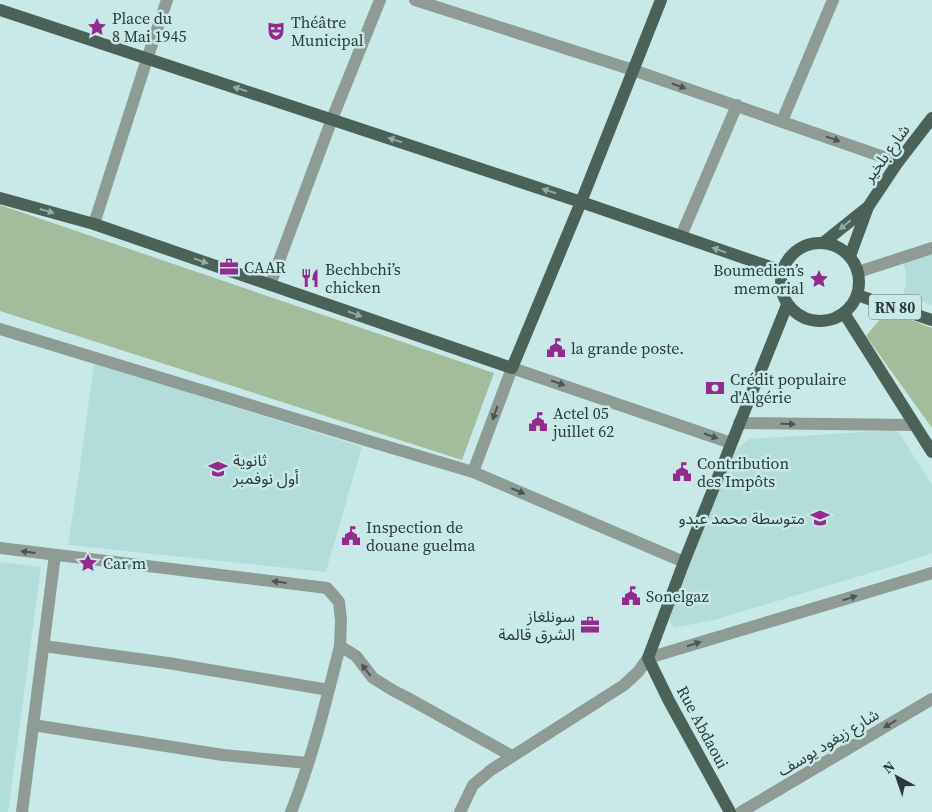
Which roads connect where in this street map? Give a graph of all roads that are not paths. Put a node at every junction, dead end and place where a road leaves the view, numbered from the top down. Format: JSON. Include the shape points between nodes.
{"nodes":[{"id":1,"x":167,"y":0,"type":"edge"},
{"id":2,"x":380,"y":0,"type":"edge"},
{"id":3,"x":415,"y":0,"type":"edge"},
{"id":4,"x":661,"y":0,"type":"edge"},
{"id":5,"x":833,"y":0,"type":"edge"},
{"id":6,"x":0,"y":10,"type":"edge"},
{"id":7,"x":147,"y":59,"type":"junction"},
{"id":8,"x":633,"y":70,"type":"junction"},
{"id":9,"x":737,"y":106,"type":"junction"},
{"id":10,"x":932,"y":118,"type":"edge"},
{"id":11,"x":332,"y":119,"type":"junction"},
{"id":12,"x":782,"y":121,"type":"junction"},
{"id":13,"x":898,"y":162,"type":"junction"},
{"id":14,"x":0,"y":198,"type":"edge"},
{"id":15,"x":581,"y":202,"type":"junction"},
{"id":16,"x":868,"y":207,"type":"junction"},
{"id":17,"x":94,"y":224,"type":"junction"},
{"id":18,"x":681,"y":236,"type":"junction"},
{"id":19,"x":823,"y":243,"type":"junction"},
{"id":20,"x":932,"y":248,"type":"edge"},
{"id":21,"x":850,"y":256,"type":"junction"},
{"id":22,"x":782,"y":271,"type":"junction"},
{"id":23,"x":858,"y":272,"type":"junction"},
{"id":24,"x":270,"y":285,"type":"junction"},
{"id":25,"x":857,"y":294,"type":"junction"},
{"id":26,"x":787,"y":305,"type":"junction"},
{"id":27,"x":844,"y":313,"type":"junction"},
{"id":28,"x":932,"y":320,"type":"edge"},
{"id":29,"x":0,"y":329,"type":"edge"},
{"id":30,"x":512,"y":368,"type":"junction"},
{"id":31,"x":739,"y":423,"type":"junction"},
{"id":32,"x":914,"y":425,"type":"junction"},
{"id":33,"x":731,"y":443,"type":"junction"},
{"id":34,"x":932,"y":452,"type":"edge"},
{"id":35,"x":473,"y":472,"type":"junction"},
{"id":36,"x":0,"y":548,"type":"edge"},
{"id":37,"x":56,"y":555,"type":"junction"},
{"id":38,"x":684,"y":562,"type":"junction"},
{"id":39,"x":932,"y":574,"type":"edge"},
{"id":40,"x":44,"y":646,"type":"junction"},
{"id":41,"x":340,"y":646,"type":"junction"},
{"id":42,"x":648,"y":658,"type":"junction"},
{"id":43,"x":329,"y":690,"type":"junction"},
{"id":44,"x":932,"y":699,"type":"edge"},
{"id":45,"x":33,"y":725,"type":"junction"},
{"id":46,"x":512,"y":756,"type":"junction"},
{"id":47,"x":308,"y":763,"type":"junction"},
{"id":48,"x":22,"y":812,"type":"edge"},
{"id":49,"x":291,"y":812,"type":"edge"},
{"id":50,"x":460,"y":812,"type":"edge"},
{"id":51,"x":730,"y":812,"type":"edge"},
{"id":52,"x":741,"y":812,"type":"edge"}],
"edges":[{"from":1,"to":7,"type":"street"},
{"from":2,"to":11,"type":"street"},
{"from":3,"to":8,"type":"street"},
{"from":4,"to":8,"type":"main road"},
{"from":5,"to":12,"type":"street"},
{"from":6,"to":7,"type":"main road"},
{"from":11,"to":7,"type":"main road","one_way":true},
{"from":7,"to":17,"type":"street"},
{"from":8,"to":9,"type":"street","one_way":true},
{"from":8,"to":15,"type":"main road"},
{"from":9,"to":12,"type":"street"},
{"from":9,"to":18,"type":"street"},
{"from":10,"to":13,"type":"main road","name":"شارع بلخير"},
{"from":15,"to":11,"type":"main road","one_way":true},
{"from":11,"to":24,"type":"street"},
{"from":12,"to":13,"type":"street","one_way":true},
{"from":13,"to":16,"type":"main road","name":"شارع بلخير"},
{"from":14,"to":17,"type":"main road","one_way":true},
{"from":15,"to":18,"type":"main road"},
{"from":15,"to":30,"type":"main road"},
{"from":16,"to":19,"type":"main road","name":"شارع بلخير","one_way":true},
{"from":16,"to":21,"type":"main road","name":"شارع بلخير"},
{"from":17,"to":24,"type":"main road","one_way":true},
{"from":22,"to":18,"type":"main road","one_way":true},
{"from":19,"to":21,"type":"main road","via":[[840,248]]},
{"from":19,"to":22,"type":"main road","via":[[800,248],[792,254]]},
{"from":20,"to":23,"type":"street"},
{"from":21,"to":23,"type":"main road"},
{"from":22,"to":26,"type":"main road","via":[[780,289]]},
{"from":23,"to":25,"type":"main road"},
{"from":24,"to":30,"type":"main road","one_way":true},
{"from":25,"to":27,"type":"main road"},
{"from":25,"to":28,"type":"main road","number":"RN 80"},
{"from":26,"to":27,"type":"main road","via":[[807,320],[820,322],[833,320]]},
{"from":26,"to":31,"type":"main road"},
{"from":27,"to":32,"type":"main road"},
{"from":29,"to":35,"type":"street"},
{"from":30,"to":33,"type":"street","one_way":true},
{"from":30,"to":35,"type":"street","one_way":true},
{"from":31,"to":32,"type":"street","one_way":true},
{"from":31,"to":33,"type":"main road"},
{"from":32,"to":34,"type":"main road"},
{"from":33,"to":38,"type":"main road"},
{"from":35,"to":38,"type":"street","one_way":true},
{"from":37,"to":36,"type":"street","one_way":true},
{"from":37,"to":40,"type":"street"},
{"from":41,"to":37,"type":"street","one_way":true,"via":[[339,602],[327,588]]},
{"from":38,"to":42,"type":"main road"},
{"from":42,"to":39,"type":"street","one_way":true},
{"from":40,"to":43,"type":"street"},
{"from":40,"to":45,"type":"street"},
{"from":41,"to":43,"type":"street"},
{"from":46,"to":41,"type":"street","one_way":true,"via":[[373,678],[356,656]]},
{"from":42,"to":46,"type":"street","via":[[624,685]]},
{"from":42,"to":51,"type":"main road","name":"Rue Abdaoui"},
{"from":43,"to":47,"type":"street"},
{"from":44,"to":52,"type":"street","name":"شارع زيغود يوسف","one_way":true},
{"from":45,"to":47,"type":"street","via":[[223,755]]},
{"from":45,"to":48,"type":"street"},
{"from":46,"to":50,"type":"street","via":[[473,785]]},
{"from":47,"to":49,"type":"street"}]}
